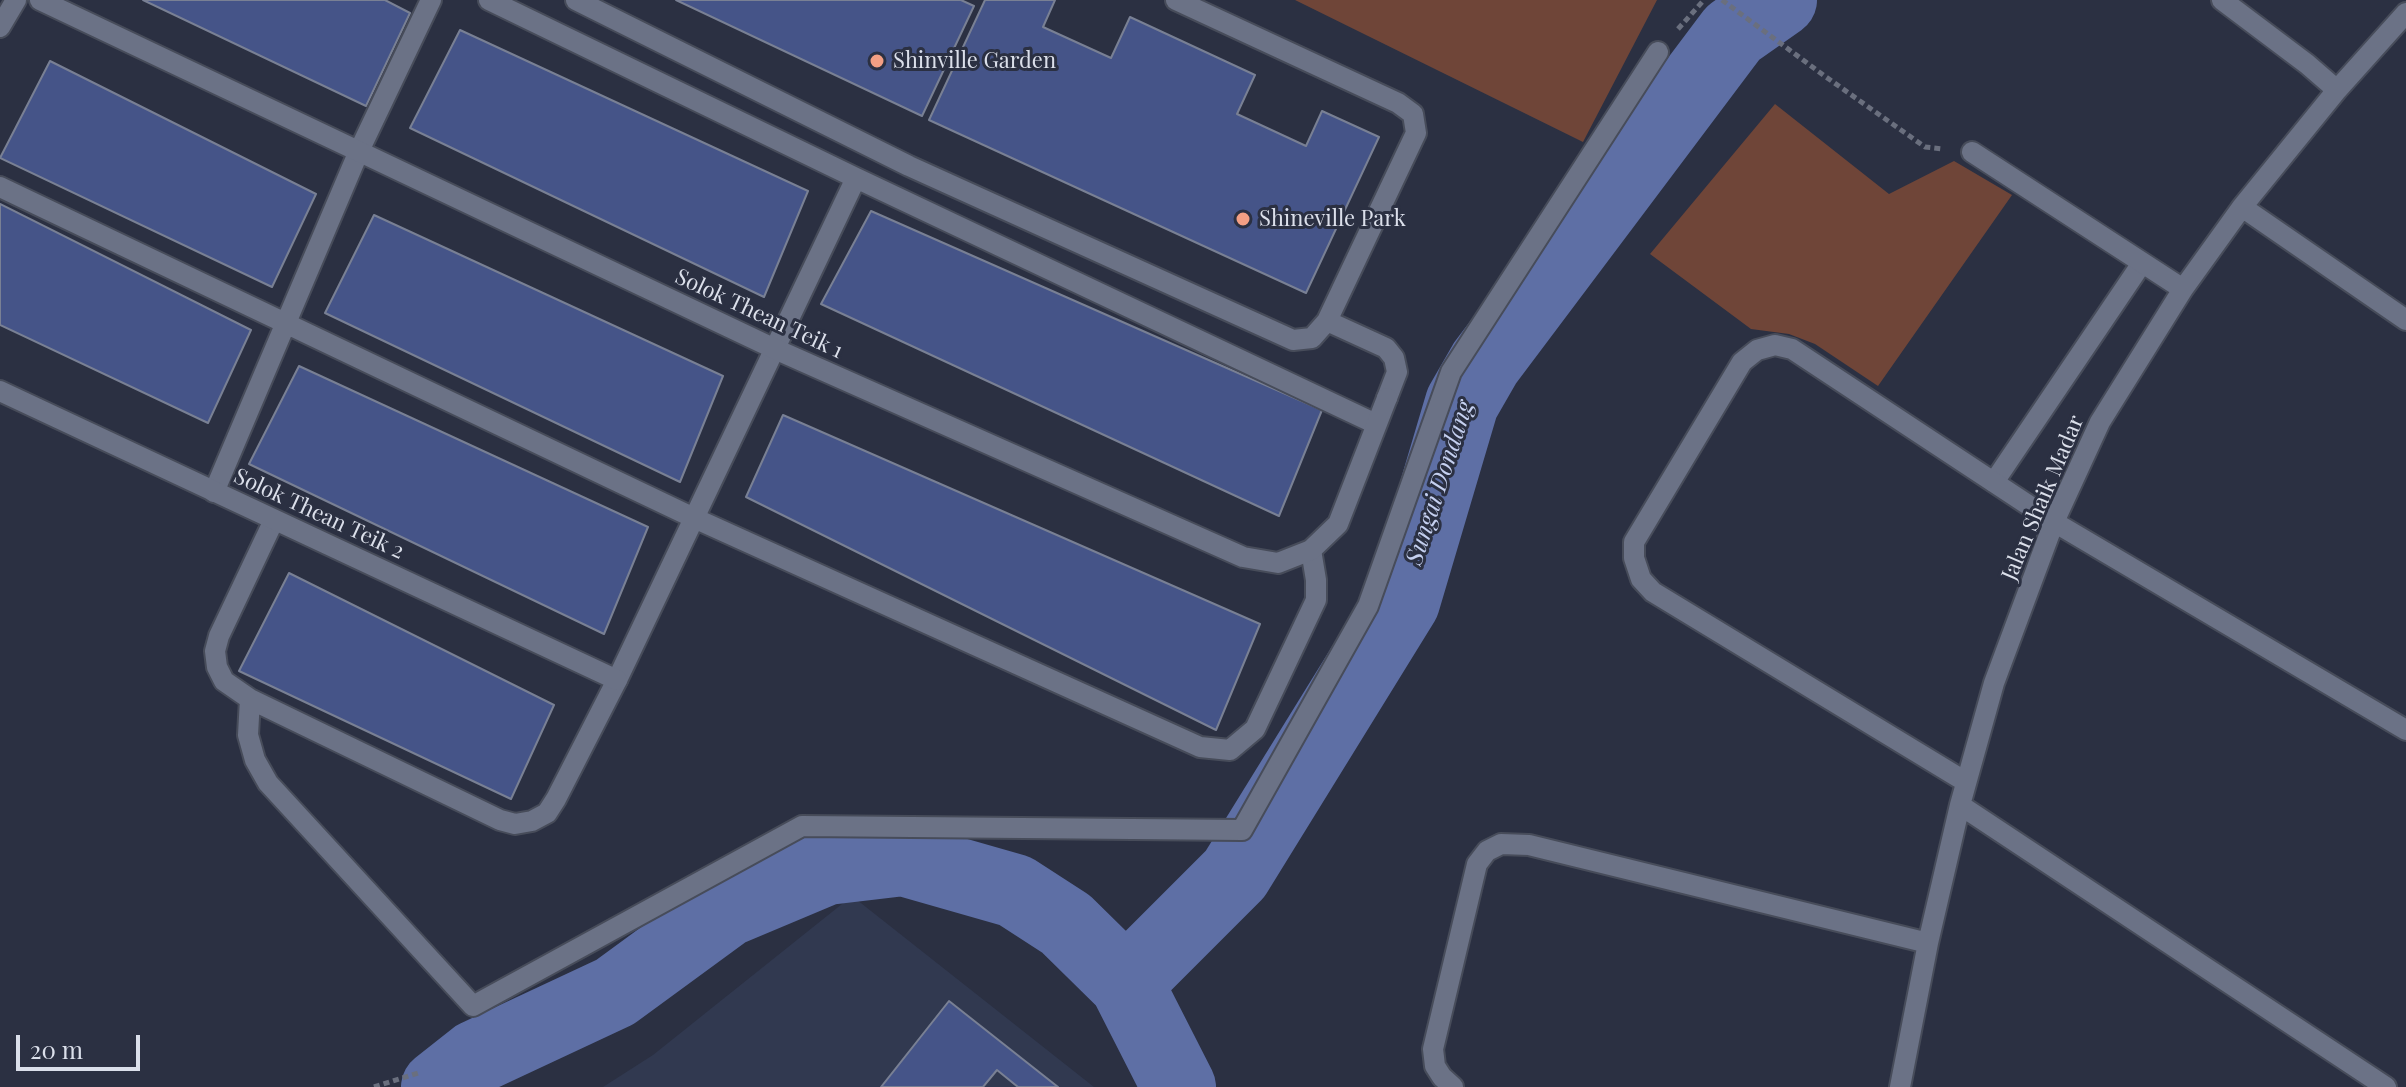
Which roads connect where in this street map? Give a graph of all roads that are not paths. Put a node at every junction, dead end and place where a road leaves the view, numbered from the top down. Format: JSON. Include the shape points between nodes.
{"nodes":[{"id":1,"x":16,"y":0,"type":"edge"},
{"id":2,"x":40,"y":0,"type":"edge"},
{"id":3,"x":431,"y":0,"type":"edge"},
{"id":4,"x":489,"y":0,"type":"edge"},
{"id":5,"x":576,"y":0,"type":"edge"},
{"id":6,"x":1176,"y":0,"type":"edge"},
{"id":7,"x":2222,"y":0,"type":"edge"},
{"id":8,"x":2406,"y":13,"type":"edge"},
{"id":9,"x":0,"y":27,"type":"edge"},
{"id":10,"x":1658,"y":52,"type":"road end"},
{"id":11,"x":2337,"y":90,"type":"junction"},
{"id":12,"x":359,"y":151,"type":"junction"},
{"id":13,"x":1972,"y":152,"type":"road end"},
{"id":14,"x":856,"y":178,"type":"junction"},
{"id":15,"x":0,"y":187,"type":"edge"},
{"id":16,"x":2242,"y":207,"type":"junction"},
{"id":17,"x":2142,"y":263,"type":"junction"},
{"id":18,"x":2183,"y":289,"type":"junction"},
{"id":19,"x":2406,"y":320,"type":"edge"},
{"id":20,"x":1327,"y":321,"type":"junction"},
{"id":21,"x":285,"y":324,"type":"junction"},
{"id":22,"x":775,"y":349,"type":"junction"},
{"id":23,"x":0,"y":391,"type":"edge"},
{"id":24,"x":1376,"y":424,"type":"junction"},
{"id":25,"x":1994,"y":482,"type":"junction"},
{"id":26,"x":214,"y":492,"type":"junction"},
{"id":27,"x":694,"y":518,"type":"junction"},
{"id":28,"x":274,"y":520,"type":"junction"},
{"id":29,"x":2054,"y":522,"type":"junction"},
{"id":30,"x":1311,"y":550,"type":"junction"},
{"id":31,"x":617,"y":680,"type":"junction"},
{"id":32,"x":250,"y":699,"type":"junction"},
{"id":33,"x":2406,"y":730,"type":"edge"},
{"id":34,"x":1966,"y":782,"type":"junction"},
{"id":35,"x":1960,"y":805,"type":"junction"},
{"id":36,"x":1928,"y":943,"type":"junction"},
{"id":37,"x":1906,"y":1084,"type":"edge"},
{"id":38,"x":1453,"y":1087,"type":"edge"},
{"id":39,"x":2386,"y":1087,"type":"edge"}],
"edges":[{"from":1,"to":9,"type":"street"},
{"from":2,"to":12,"type":"street","name":"Solok Thean Teik 1"},
{"from":3,"to":12,"type":"street"},
{"from":4,"to":14,"type":"street"},
{"from":5,"to":20,"type":"street","via":[[909,166],[1293,340],[1312,338]]},
{"from":6,"to":20,"type":"street","via":[[1413,114],[1416,133]]},
{"from":7,"to":11,"type":"street"},
{"from":8,"to":11,"type":"street","name":"Jalan Shaik Madar"},
{"from":10,"to":32,"type":"street","via":[[1451,372],[1368,606],[1242,830],[802,826],[473,1006],[268,783],[248,735]]},
{"from":11,"to":16,"type":"street","name":"Jalan Shaik Madar"},
{"from":12,"to":21,"type":"street"},
{"from":12,"to":22,"type":"street","name":"Solok Thean Teik 1"},
{"from":13,"to":17,"type":"street"},
{"from":14,"to":22,"type":"street"},
{"from":14,"to":24,"type":"street"},
{"from":15,"to":21,"type":"street"},
{"from":16,"to":18,"type":"street","name":"Jalan Shaik Madar"},
{"from":16,"to":19,"type":"street"},
{"from":17,"to":18,"type":"street"},
{"from":17,"to":25,"type":"street"},
{"from":18,"to":29,"type":"street","name":"Jalan Shaik Madar","via":[[2100,422]]},
{"from":20,"to":24,"type":"street","name":"Solok Thean Teik 1","via":[[1386,348],[1394,358],[1397,372]]},
{"from":21,"to":26,"type":"street"},
{"from":21,"to":27,"type":"street"},
{"from":22,"to":27,"type":"street"},
{"from":22,"to":30,"type":"street","name":"Solok Thean Teik 1","via":[[1243,557],[1278,563]]},
{"from":23,"to":26,"type":"street","name":"Solok Thean Teik 2"},
{"from":24,"to":30,"type":"street","name":"Solok Thean Teik 1","via":[[1338,524]]},
{"from":25,"to":29,"type":"street"},
{"from":25,"to":34,"type":"street","via":[[1792,349],[1775,345],[1742,362],[1634,542],[1641,579],[1653,592]]},
{"from":26,"to":28,"type":"street","name":"Solok Thean Teik 2"},
{"from":27,"to":30,"type":"street","via":[[1200,747],[1230,750],[1255,729],[1316,600]]},
{"from":27,"to":31,"type":"street"},
{"from":28,"to":31,"type":"street","name":"Solok Thean Teik 2"},
{"from":28,"to":32,"type":"street","via":[[215,651],[224,681]]},
{"from":29,"to":33,"type":"street"},
{"from":29,"to":34,"type":"street","name":"Jalan Shaik Madar","via":[[1994,683]]},
{"from":31,"to":32,"type":"street","via":[[552,806],[532,821],[515,824]]},
{"from":34,"to":35,"type":"street","name":"Jalan Shaik Madar"},
{"from":35,"to":36,"type":"street","name":"Jalan Shaik Madar"},
{"from":35,"to":39,"type":"street"},
{"from":36,"to":37,"type":"street","name":"Jalan Shaik Madar"},
{"from":36,"to":38,"type":"street","via":[[1529,845],[1501,844],[1477,864],[1433,1049],[1435,1066]]}]}
